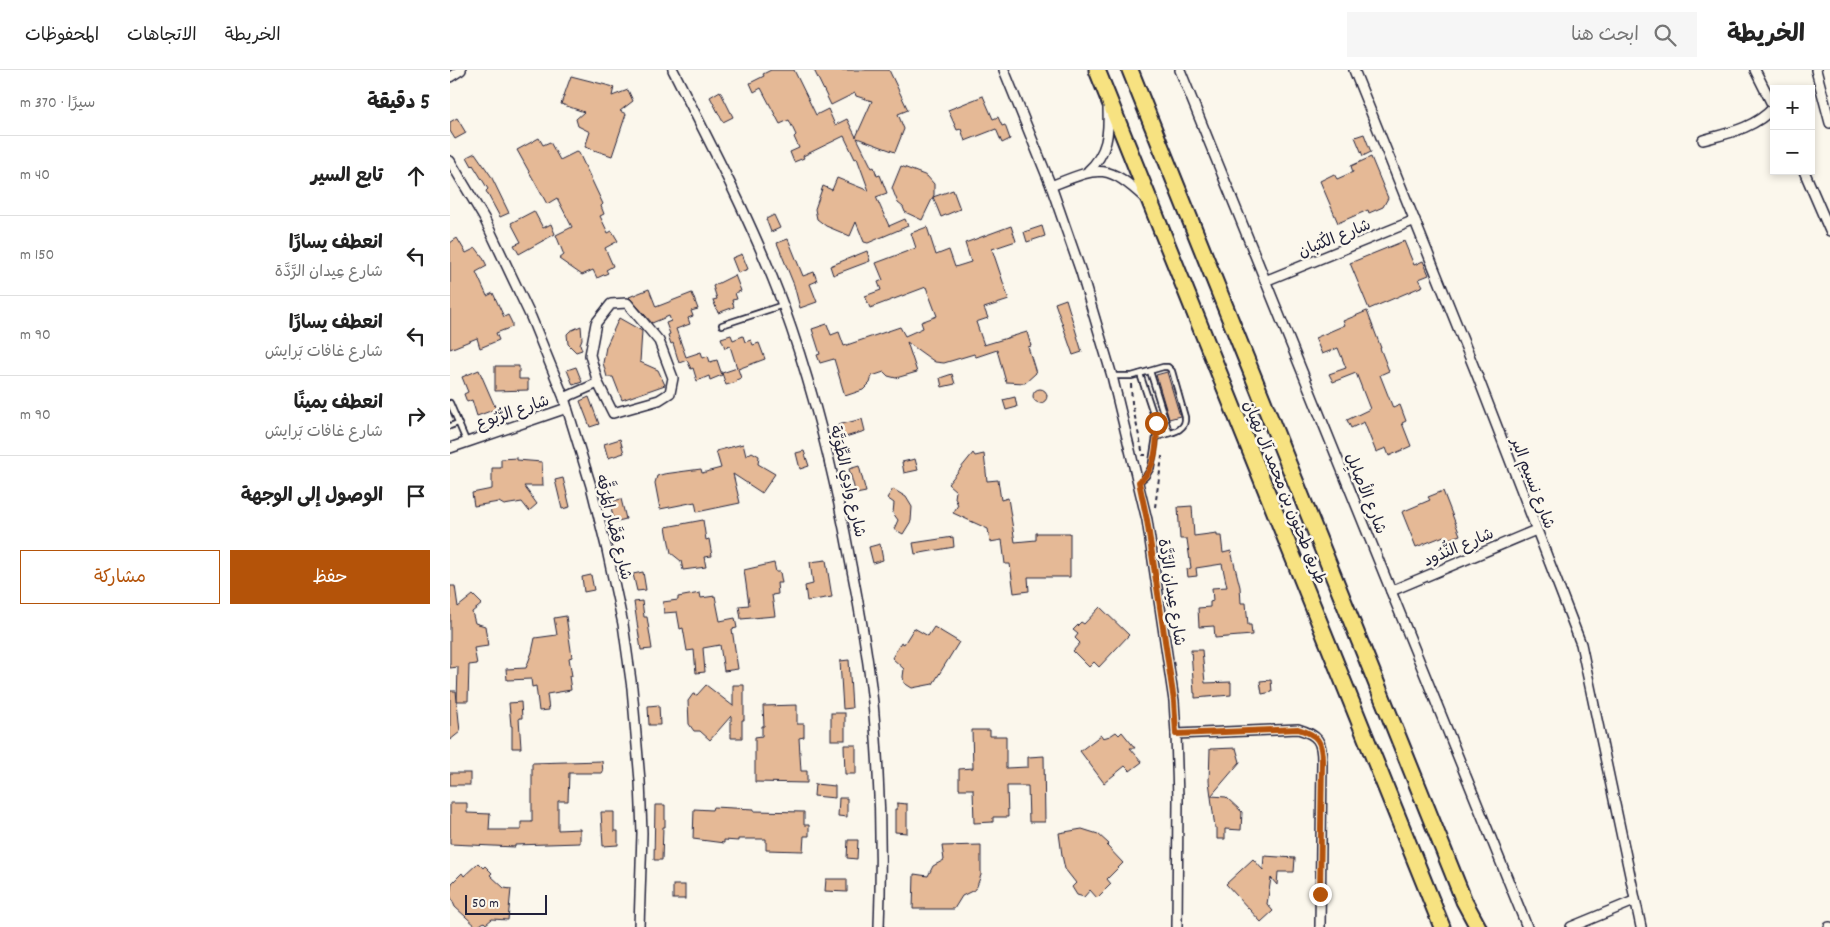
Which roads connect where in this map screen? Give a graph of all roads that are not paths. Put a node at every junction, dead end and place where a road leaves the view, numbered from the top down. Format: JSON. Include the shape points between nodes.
{"nodes":[{"id":1,"x":461,"y":70,"type":"edge"},
{"id":2,"x":673,"y":70,"type":"edge"},
{"id":3,"x":1004,"y":70,"type":"edge"},
{"id":4,"x":1097,"y":70,"type":"edge"},
{"id":5,"x":1130,"y":70,"type":"edge"},
{"id":6,"x":1180,"y":70,"type":"edge"},
{"id":7,"x":1354,"y":70,"type":"edge"},
{"id":8,"x":1754,"y":70,"type":"edge"},
{"id":9,"x":1816,"y":70,"type":"edge"},
{"id":10,"x":450,"y":77,"type":"edge"},
{"id":11,"x":1107,"y":93,"type":"junction"},
{"id":12,"x":1770,"y":100,"type":"edge"},
{"id":13,"x":1770,"y":112,"type":"edge"},
{"id":14,"x":1830,"y":123,"type":"edge"},
{"id":15,"x":1703,"y":140,"type":"dead end"},
{"id":16,"x":450,"y":161,"type":"edge"},
{"id":17,"x":1088,"y":171,"type":"junction"},
{"id":18,"x":1806,"y":175,"type":"edge"},
{"id":19,"x":1051,"y":186,"type":"junction"},
{"id":20,"x":1152,"y":204,"type":"junction"},
{"id":21,"x":1414,"y":220,"type":"junction"},
{"id":22,"x":1830,"y":231,"type":"edge"},
{"id":23,"x":1265,"y":281,"type":"junction"},
{"id":24,"x":783,"y":305,"type":"junction"},
{"id":25,"x":722,"y":325,"type":"dead end"},
{"id":26,"x":1150,"y":371,"type":"junction"},
{"id":27,"x":1140,"y":374,"type":"junction"},
{"id":28,"x":1112,"y":376,"type":"junction"},
{"id":29,"x":598,"y":383,"type":"junction"},
{"id":30,"x":564,"y":398,"type":"junction"},
{"id":31,"x":450,"y":403,"type":"edge"},
{"id":32,"x":567,"y":408,"type":"junction"},
{"id":33,"x":458,"y":423,"type":"junction"},
{"id":34,"x":450,"y":426,"type":"edge"},
{"id":35,"x":1169,"y":432,"type":"junction"},
{"id":36,"x":1157,"y":437,"type":"junction"},
{"id":37,"x":467,"y":443,"type":"junction"},
{"id":38,"x":450,"y":448,"type":"edge"},
{"id":39,"x":1139,"y":482,"type":"junction"},
{"id":40,"x":1536,"y":530,"type":"junction"},
{"id":41,"x":1391,"y":590,"type":"junction"},
{"id":42,"x":1176,"y":734,"type":"junction"},
{"id":43,"x":1634,"y":902,"type":"junction"},
{"id":44,"x":1639,"y":925,"type":"edge"},
{"id":45,"x":639,"y":927,"type":"edge"},
{"id":46,"x":879,"y":927,"type":"edge"},
{"id":47,"x":1177,"y":927,"type":"edge"},
{"id":48,"x":1320,"y":927,"type":"edge"},
{"id":49,"x":1442,"y":927,"type":"edge"},
{"id":50,"x":1478,"y":927,"type":"edge"},
{"id":51,"x":1527,"y":927,"type":"edge"},
{"id":52,"x":1571,"y":927,"type":"edge"}],
"edges":[{"from":1,"to":10,"type":"street"},
{"from":2,"to":24,"type":"street","name":"شارع وادِي الطِّوَيَّة","via":[[729,179]]},
{"from":3,"to":19,"type":"street","name":"شارع عِيدان الرَّدَّة"},
{"from":4,"to":11,"type":"main road","name":"طريق طحنون بن محمد آل نهيان"},
{"from":5,"to":50,"type":"main road","via":[[1464,901]]},
{"from":6,"to":23,"type":"street","name":"شارع الأصايِل"},
{"from":7,"to":21,"type":"street","name":"شارع نسيم البر"},
{"from":8,"to":12,"type":"street"},
{"from":9,"to":14,"type":"street"},
{"from":11,"to":17,"type":"street","via":[[1108,140],[1101,157]]},
{"from":11,"to":20,"type":"main road","name":"طريق طحنون بن محمد آل نهيان"},
{"from":13,"to":15,"type":"street","via":[[1749,127]]},
{"from":16,"to":30,"type":"street","name":"شارع قصَّار المَرَقَّه","via":[[484,218]]},
{"from":17,"to":19,"type":"street"},
{"from":17,"to":20,"type":"street","via":[[1117,175]]},
{"from":18,"to":22,"type":"street"},
{"from":19,"to":28,"type":"street","name":"شارع عِيدان الرَّدَّة"},
{"from":20,"to":49,"type":"main road","name":"طريق طحنون بن محمد آل نهيان"},
{"from":21,"to":23,"type":"street","name":"شارع الكُثبان"},
{"from":21,"to":40,"type":"street","name":"شارع نسيم البر"},
{"from":23,"to":41,"type":"street","name":"شارع الأصايِل"},
{"from":24,"to":25,"type":"lane"},
{"from":24,"to":46,"type":"street","name":"شارع وادِي الطِّوَيَّة","via":[[825,440],[860,615],[873,703],[879,788]]},
{"from":26,"to":27,"type":"lane"},
{"from":26,"to":35,"type":"lane"},
{"from":26,"to":35,"type":"lane","via":[[1166,367],[1173,373],[1186,420],[1182,428]]},
{"from":27,"to":28,"type":"lane"},
{"from":27,"to":36,"type":"lane","via":[[1154,416]]},
{"from":28,"to":39,"type":"street","name":"شارع عِيدان الرَّدَّة"},
{"from":29,"to":29,"type":"street","via":[[613,413],[659,400],[670,393],[673,378],[659,342],[627,302],[611,304],[596,322],[590,355]]},
{"from":29,"to":30,"type":"street"},
{"from":30,"to":32,"type":"street","name":"شارع قصَّار المَرَقَّه"},
{"from":31,"to":33,"type":"lane","name":"شارع الرُّبُوع"},
{"from":32,"to":37,"type":"street","name":"شارع الرُّبُوع"},
{"from":32,"to":45,"type":"street","name":"شارع قصَّار المَرَقَّه","via":[[607,550],[630,667],[642,833]]},
{"from":33,"to":34,"type":"lane","name":"شارع الرُّبُوع"},
{"from":33,"to":37,"type":"lane","name":"شارع الرُّبُوع"},
{"from":35,"to":36,"type":"lane"},
{"from":36,"to":39,"type":"lane","via":[[1151,468]]},
{"from":37,"to":38,"type":"street","name":"شارع الرُّبُوع"},
{"from":39,"to":42,"type":"street","name":"شارع عِيدان الرَّدَّة"},
{"from":40,"to":41,"type":"street","name":"شارع النُّدُود"},
{"from":40,"to":43,"type":"street","name":"شارع نسيم البر","via":[[1581,644]]},
{"from":41,"to":51,"type":"street","name":"شارع الأصايِل"},
{"from":42,"to":47,"type":"street","name":"شارع عِيدان الرَّدَّة"},
{"from":42,"to":48,"type":"street","via":[[1298,729],[1317,738],[1322,749]]},
{"from":43,"to":44,"type":"street","name":"شارع نسيم البر"},
{"from":43,"to":52,"type":"street"}]}
